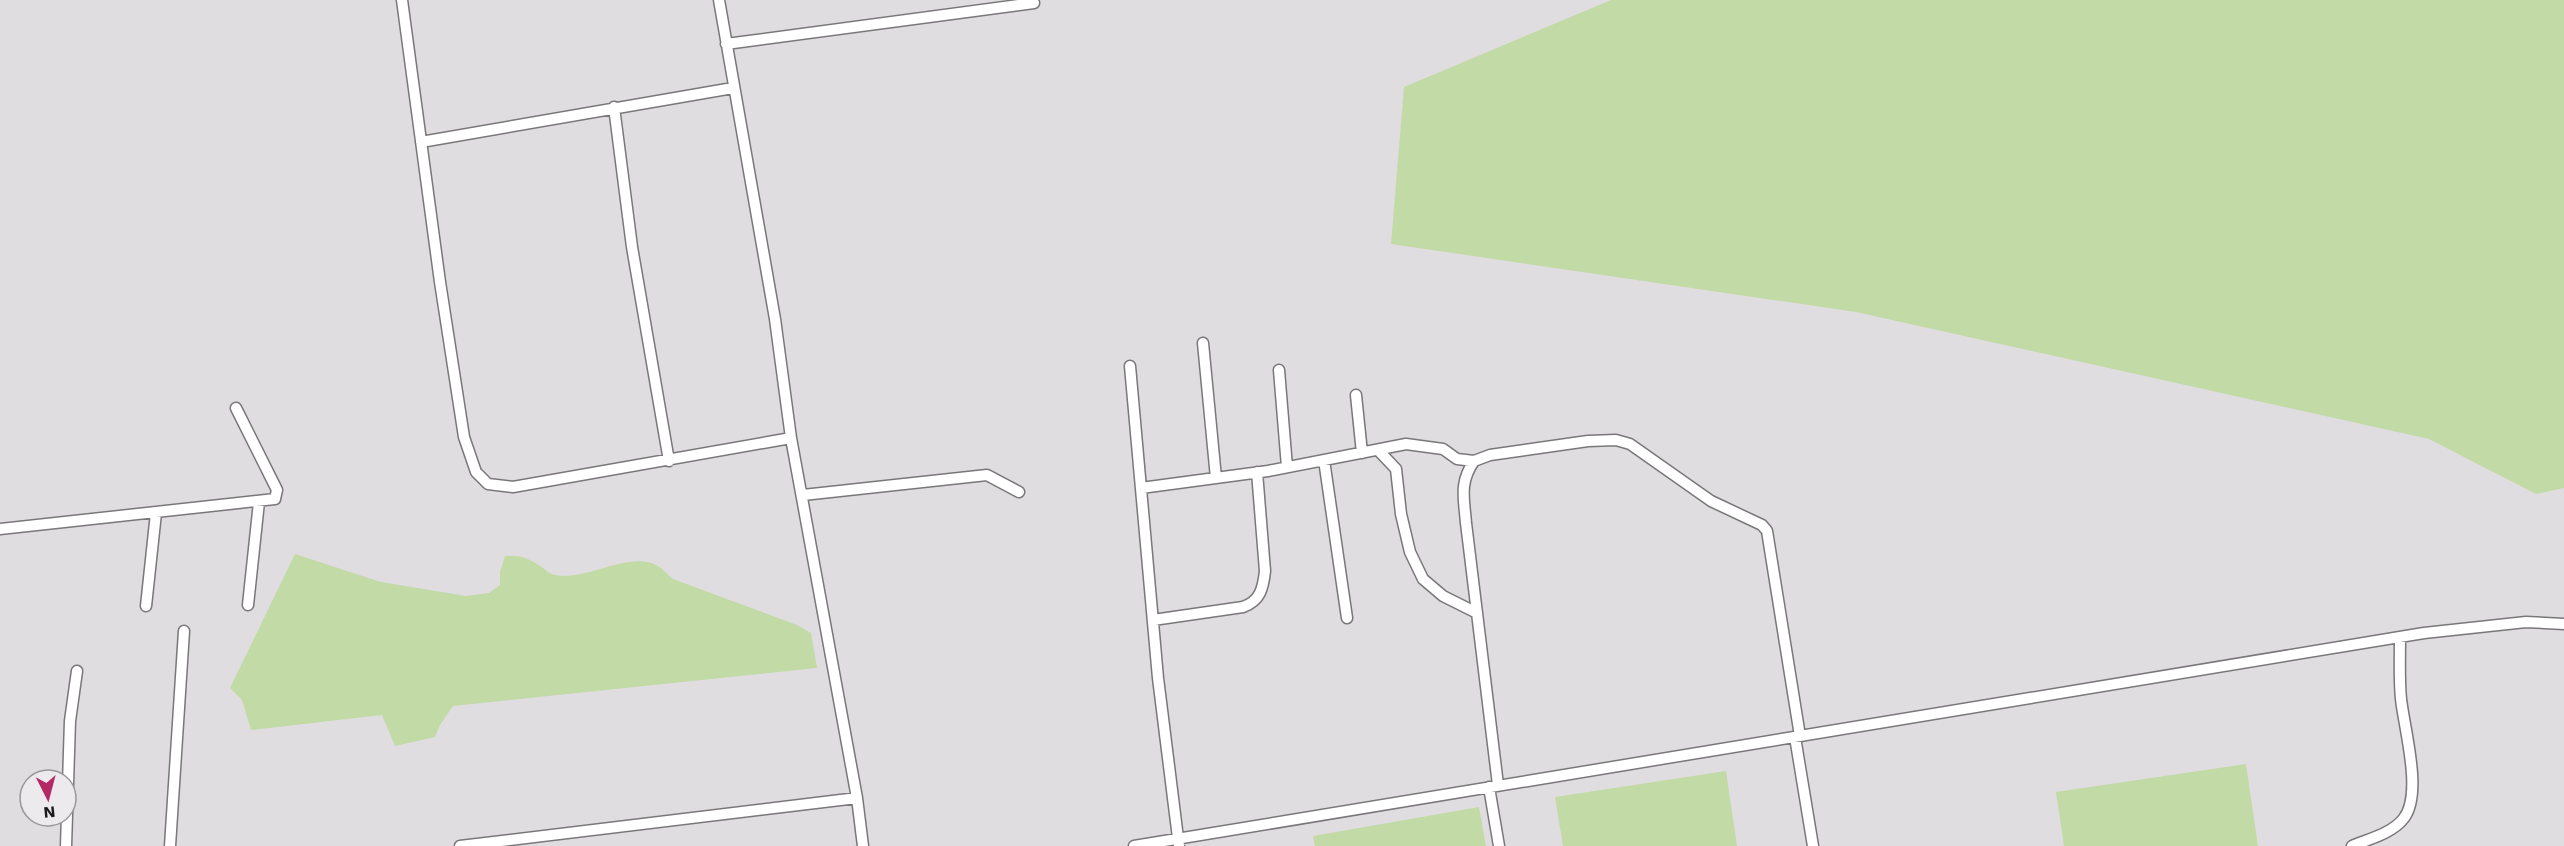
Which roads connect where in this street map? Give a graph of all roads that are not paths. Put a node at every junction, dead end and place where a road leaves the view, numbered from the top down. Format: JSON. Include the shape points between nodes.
{"nodes":[{"id":1,"x":402,"y":0,"type":"edge"},
{"id":2,"x":719,"y":0,"type":"edge"},
{"id":3,"x":1034,"y":3,"type":"dead end"},
{"id":4,"x":726,"y":44,"type":"junction"},
{"id":5,"x":734,"y":88,"type":"junction"},
{"id":6,"x":614,"y":108,"type":"junction"},
{"id":7,"x":422,"y":142,"type":"junction"},
{"id":8,"x":1203,"y":343,"type":"dead end"},
{"id":9,"x":1130,"y":366,"type":"dead end"},
{"id":10,"x":1279,"y":370,"type":"dead end"},
{"id":11,"x":1356,"y":395,"type":"dead end"},
{"id":12,"x":236,"y":408,"type":"dead end"},
{"id":13,"x":791,"y":438,"type":"junction"},
{"id":14,"x":1378,"y":450,"type":"junction"},
{"id":15,"x":1362,"y":453,"type":"junction"},
{"id":16,"x":1324,"y":460,"type":"junction"},
{"id":17,"x":669,"y":461,"type":"junction"},
{"id":18,"x":1474,"y":461,"type":"junction"},
{"id":19,"x":1287,"y":467,"type":"junction"},
{"id":20,"x":1257,"y":472,"type":"junction"},
{"id":21,"x":1216,"y":478,"type":"junction"},
{"id":22,"x":1141,"y":488,"type":"junction"},
{"id":23,"x":1019,"y":492,"type":"dead end"},
{"id":24,"x":803,"y":495,"type":"junction"},
{"id":25,"x":259,"y":502,"type":"junction"},
{"id":26,"x":156,"y":513,"type":"junction"},
{"id":27,"x":0,"y":529,"type":"edge"},
{"id":28,"x":248,"y":605,"type":"dead end"},
{"id":29,"x":146,"y":606,"type":"dead end"},
{"id":30,"x":1477,"y":613,"type":"junction"},
{"id":31,"x":1347,"y":618,"type":"dead end"},
{"id":32,"x":1153,"y":620,"type":"junction"},
{"id":33,"x":2564,"y":624,"type":"edge"},
{"id":34,"x":184,"y":631,"type":"dead end"},
{"id":35,"x":2400,"y":638,"type":"junction"},
{"id":36,"x":77,"y":671,"type":"dead end"},
{"id":37,"x":1798,"y":737,"type":"junction"},
{"id":38,"x":1494,"y":786,"type":"junction"},
{"id":39,"x":857,"y":798,"type":"junction"},
{"id":40,"x":1179,"y":843,"type":"edge"},
{"id":41,"x":66,"y":846,"type":"edge"},
{"id":42,"x":170,"y":846,"type":"edge"},
{"id":43,"x":460,"y":846,"type":"edge"},
{"id":44,"x":863,"y":846,"type":"edge"},
{"id":45,"x":1134,"y":846,"type":"edge"},
{"id":46,"x":1499,"y":846,"type":"edge"},
{"id":47,"x":1813,"y":846,"type":"edge"},
{"id":48,"x":2352,"y":846,"type":"edge"}],
"edges":[{"from":1,"to":7,"type":"street"},
{"from":2,"to":4,"type":"street"},
{"from":3,"to":4,"type":"street"},
{"from":4,"to":5,"type":"street"},
{"from":5,"to":6,"type":"street"},
{"from":5,"to":13,"type":"street","via":[[775,318]]},
{"from":6,"to":7,"type":"street"},
{"from":6,"to":17,"type":"street","via":[[632,247]]},
{"from":7,"to":17,"type":"street","via":[[465,437],[476,472],[488,484],[513,487]]},
{"from":8,"to":21,"type":"street"},
{"from":9,"to":22,"type":"street"},
{"from":10,"to":19,"type":"street"},
{"from":11,"to":15,"type":"street"},
{"from":12,"to":25,"type":"street","via":[[278,493],[275,499]]},
{"from":13,"to":17,"type":"street"},
{"from":13,"to":24,"type":"street"},
{"from":14,"to":15,"type":"street"},
{"from":14,"to":18,"type":"street","via":[[1406,444],[1443,449],[1457,459]]},
{"from":14,"to":30,"type":"street","via":[[1396,469],[1410,552],[1423,579],[1443,596]]},
{"from":15,"to":16,"type":"street"},
{"from":16,"to":19,"type":"street"},
{"from":16,"to":31,"type":"street"},
{"from":18,"to":30,"type":"street","via":[[1463,486]]},
{"from":18,"to":37,"type":"street","via":[[1490,455],[1616,440],[1644,452],[1711,501],[1762,525],[1767,531]]},
{"from":19,"to":20,"type":"street"},
{"from":20,"to":21,"type":"street"},
{"from":20,"to":32,"type":"street","via":[[1265,572],[1255,603]]},
{"from":21,"to":22,"type":"street"},
{"from":22,"to":32,"type":"street"},
{"from":23,"to":24,"type":"street","via":[[987,475]]},
{"from":24,"to":39,"type":"street"},
{"from":25,"to":26,"type":"street"},
{"from":25,"to":28,"type":"street"},
{"from":26,"to":27,"type":"street"},
{"from":26,"to":29,"type":"street"},
{"from":30,"to":38,"type":"street"},
{"from":32,"to":40,"type":"street"},
{"from":33,"to":35,"type":"street","via":[[2526,622]]},
{"from":34,"to":42,"type":"street"},
{"from":35,"to":37,"type":"street"},
{"from":35,"to":48,"type":"street","via":[[2401,698],[2411,802],[2403,820]]},
{"from":36,"to":41,"type":"street","via":[[70,721]]},
{"from":37,"to":38,"type":"street"},
{"from":37,"to":47,"type":"street"},
{"from":38,"to":40,"type":"street"},
{"from":38,"to":46,"type":"street"},
{"from":39,"to":43,"type":"street"},
{"from":39,"to":44,"type":"street"},
{"from":40,"to":45,"type":"street"}]}
